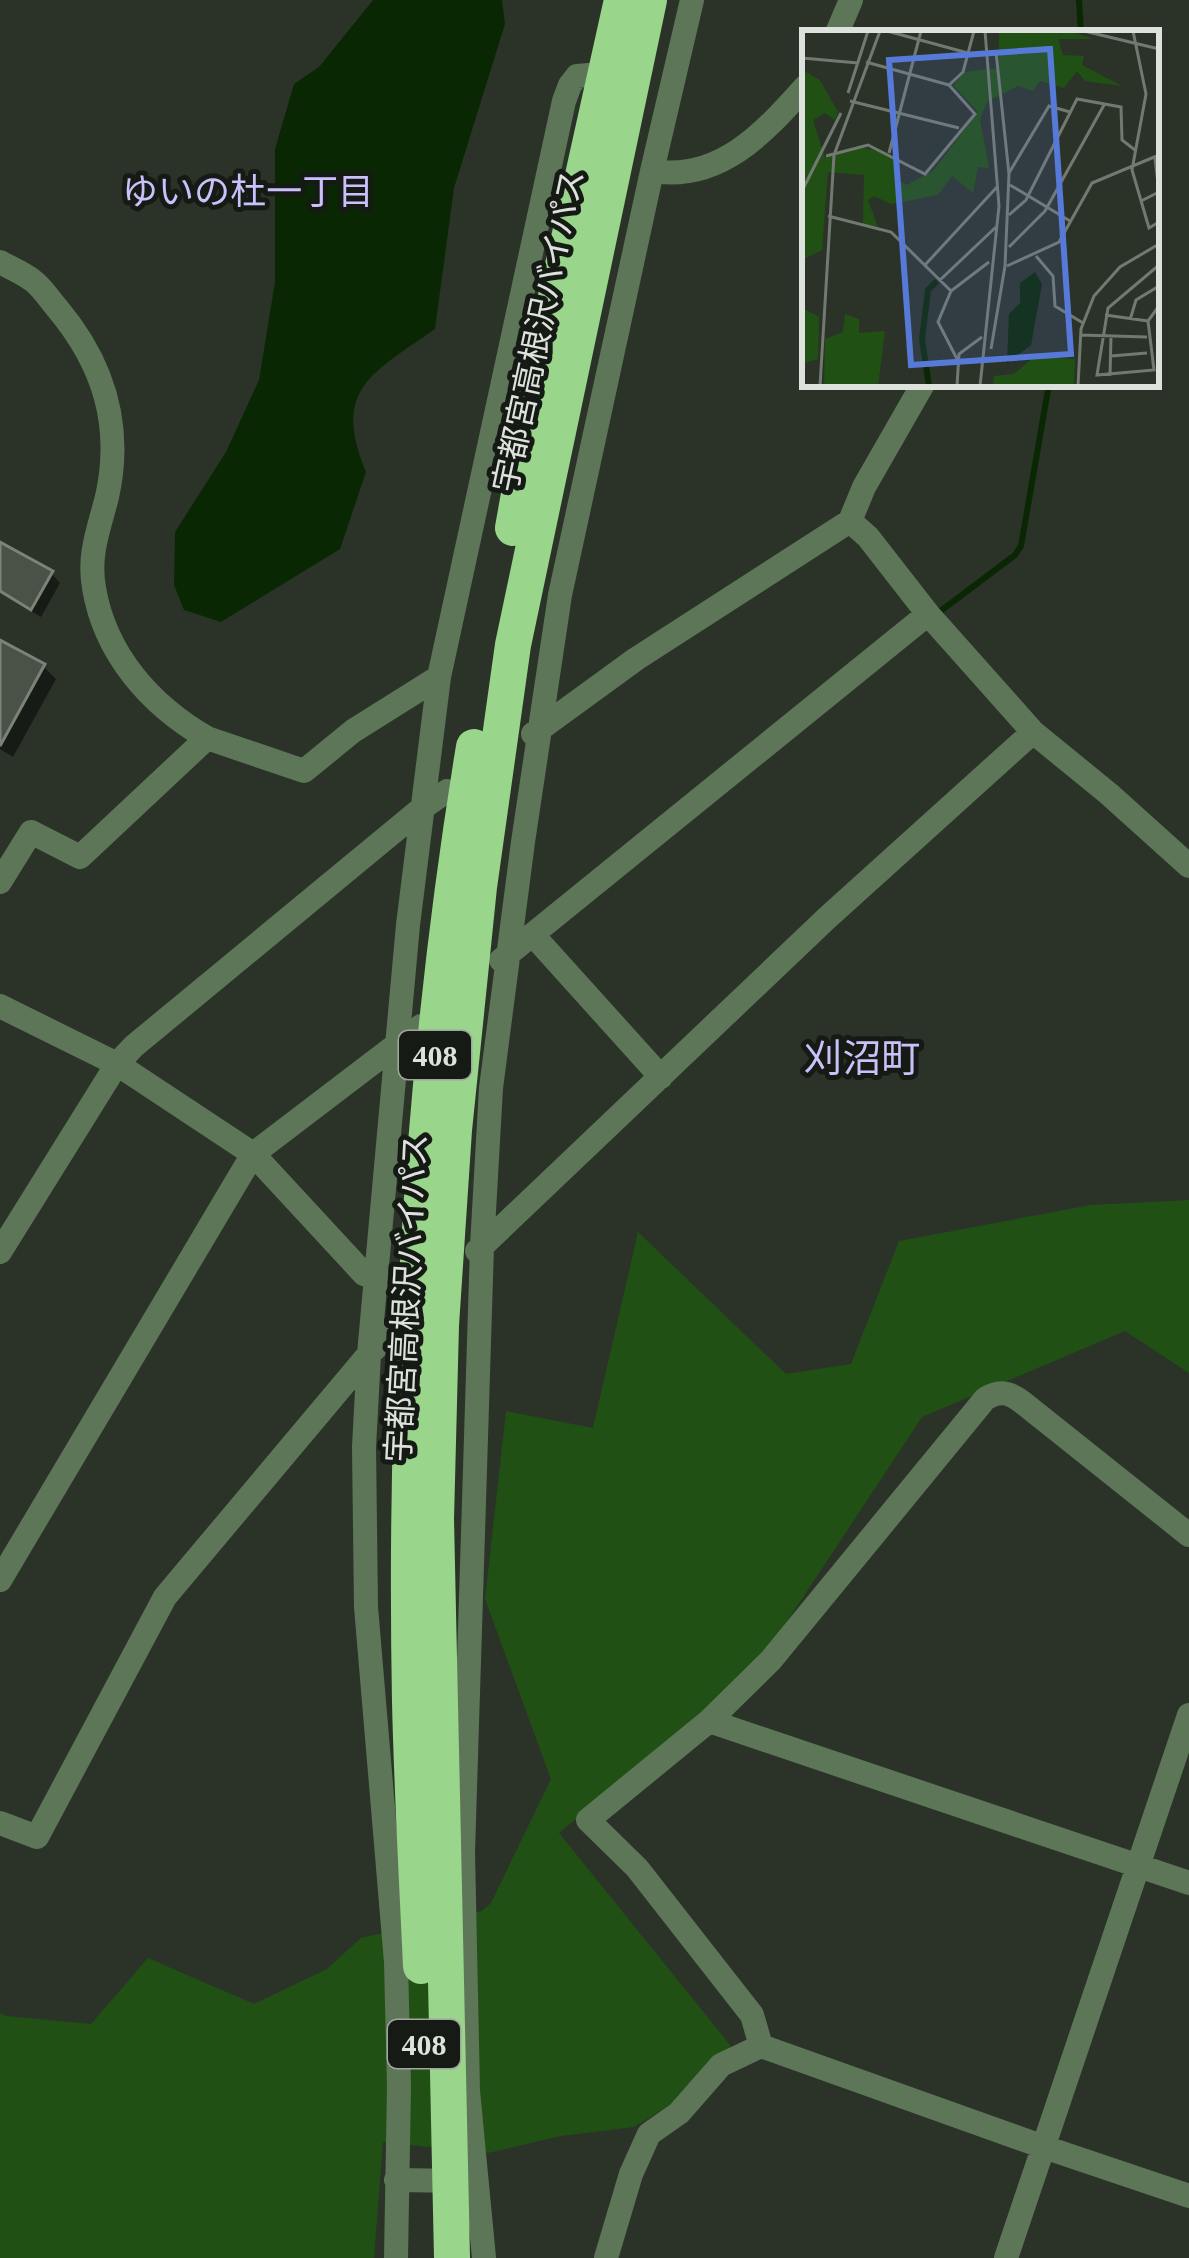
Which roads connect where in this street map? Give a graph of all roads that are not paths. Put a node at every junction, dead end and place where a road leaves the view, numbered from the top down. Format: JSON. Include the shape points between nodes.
{"nodes":[{"id":1,"x":598,"y":0,"type":"edge"},
{"id":2,"x":622,"y":0,"type":"edge"},
{"id":3,"x":649,"y":0,"type":"edge"},
{"id":4,"x":670,"y":0,"type":"edge"},
{"id":5,"x":692,"y":0,"type":"edge"},
{"id":6,"x":590,"y":75,"type":"junction"},
{"id":7,"x":802,"y":90,"type":"edge"},
{"id":8,"x":652,"y":171,"type":"junction"},
{"id":9,"x":0,"y":262,"type":"edge"},
{"id":10,"x":557,"y":289,"type":"junction"},
{"id":11,"x":921,"y":387,"type":"edge"},
{"id":12,"x":557,"y":432,"type":"junction"},
{"id":13,"x":850,"y":521,"type":"junction"},
{"id":14,"x":928,"y":614,"type":"junction"},
{"id":15,"x":440,"y":677,"type":"junction"},
{"id":16,"x":539,"y":730,"type":"junction"},
{"id":17,"x":1033,"y":732,"type":"junction"},
{"id":18,"x":207,"y":738,"type":"junction"},
{"id":19,"x":515,"y":746,"type":"dead end"},
{"id":20,"x":447,"y":791,"type":"dead end"},
{"id":21,"x":421,"y":809,"type":"junction"},
{"id":22,"x":1189,"y":866,"type":"edge"},
{"id":23,"x":0,"y":882,"type":"edge"},
{"id":24,"x":533,"y":935,"type":"junction"},
{"id":25,"x":507,"y":955,"type":"junction"},
{"id":26,"x":480,"y":977,"type":"dead end"},
{"id":27,"x":0,"y":1006,"type":"edge"},
{"id":28,"x":421,"y":1026,"type":"dead end"},
{"id":29,"x":398,"y":1045,"type":"junction"},
{"id":30,"x":117,"y":1064,"type":"junction"},
{"id":31,"x":661,"y":1077,"type":"junction"},
{"id":32,"x":253,"y":1154,"type":"junction"},
{"id":33,"x":482,"y":1246,"type":"junction"},
{"id":34,"x":0,"y":1252,"type":"edge"},
{"id":35,"x":456,"y":1271,"type":"dead end"},
{"id":36,"x":376,"y":1279,"type":"junction"},
{"id":37,"x":397,"y":1327,"type":"dead end"},
{"id":38,"x":369,"y":1354,"type":"junction"},
{"id":39,"x":1189,"y":1535,"type":"edge"},
{"id":40,"x":0,"y":1580,"type":"edge"},
{"id":41,"x":1189,"y":1715,"type":"edge"},
{"id":42,"x":709,"y":1721,"type":"junction"},
{"id":43,"x":0,"y":1823,"type":"edge"},
{"id":44,"x":1138,"y":1868,"type":"junction"},
{"id":45,"x":1189,"y":1883,"type":"edge"},
{"id":46,"x":761,"y":2046,"type":"junction"},
{"id":47,"x":1043,"y":2147,"type":"junction"},
{"id":48,"x":437,"y":2181,"type":"junction"},
{"id":49,"x":1189,"y":2196,"type":"edge"},
{"id":50,"x":396,"y":2258,"type":"edge"},
{"id":51,"x":427,"y":2258,"type":"edge"},
{"id":52,"x":452,"y":2258,"type":"edge"},
{"id":53,"x":484,"y":2258,"type":"edge"},
{"id":54,"x":605,"y":2258,"type":"edge"},
{"id":55,"x":1006,"y":2258,"type":"edge"}],
"edges":[{"from":1,"to":6,"type":"highway","number":"408"},
{"from":2,"to":10,"type":"highway","name":"宇都宮高根沢バイパス","number":"408"},
{"from":3,"to":12,"type":"highway","name":"宇都宮高根沢バイパス","number":"408"},
{"from":4,"to":12,"type":"highway","number":"408"},
{"from":5,"to":8,"type":"street"},
{"from":6,"to":10,"type":"highway","number":"408"},
{"from":6,"to":15,"type":"street","via":[[577,76],[564,101]]},
{"from":7,"to":8,"type":"street","via":[[725,158],[699,171]]},
{"from":8,"to":16,"type":"street","via":[[560,595]]},
{"from":9,"to":18,"type":"street","via":[[35,282],[69,322],[108,398],[113,446],[93,542],[93,586],[106,627],[149,696]]},
{"from":10,"to":48,"type":"highway","name":"宇都宮高根沢バイパス","number":"408","via":[[460,831],[418,1268],[410,1701]]},
{"from":11,"to":13,"type":"street"},
{"from":12,"to":48,"type":"highway","name":"宇都宮高根沢バイパス","number":"408","via":[[513,645],[454,1130],[437,1413]]},
{"from":13,"to":14,"type":"street"},
{"from":13,"to":16,"type":"street"},
{"from":14,"to":17,"type":"street"},
{"from":14,"to":24,"type":"street"},
{"from":15,"to":18,"type":"street","via":[[304,771]]},
{"from":15,"to":21,"type":"street"},
{"from":16,"to":19,"type":"street"},
{"from":16,"to":25,"type":"street"},
{"from":17,"to":22,"type":"street"},
{"from":17,"to":31,"type":"street"},
{"from":18,"to":23,"type":"street","via":[[80,857],[31,832]]},
{"from":20,"to":21,"type":"street"},
{"from":21,"to":29,"type":"street"},
{"from":21,"to":30,"type":"street"},
{"from":24,"to":25,"type":"street"},
{"from":24,"to":31,"type":"street"},
{"from":25,"to":26,"type":"street"},
{"from":25,"to":33,"type":"street"},
{"from":27,"to":30,"type":"street"},
{"from":28,"to":29,"type":"street"},
{"from":29,"to":32,"type":"street"},
{"from":29,"to":36,"type":"street"},
{"from":30,"to":32,"type":"street"},
{"from":30,"to":34,"type":"street"},
{"from":31,"to":33,"type":"street"},
{"from":32,"to":36,"type":"street"},
{"from":32,"to":40,"type":"street"},
{"from":33,"to":35,"type":"street"},
{"from":33,"to":48,"type":"street","via":[[463,1852],[468,2091]]},
{"from":36,"to":38,"type":"street"},
{"from":37,"to":38,"type":"street"},
{"from":38,"to":43,"type":"street","via":[[164,1597],[37,1837]]},
{"from":38,"to":48,"type":"street","via":[[366,1607],[399,2086]]},
{"from":39,"to":42,"type":"street","via":[[1022,1402],[994,1393],[771,1660]]},
{"from":41,"to":44,"type":"street"},
{"from":42,"to":44,"type":"street"},
{"from":42,"to":46,"type":"street","via":[[588,1820],[637,1868],[752,2015]]},
{"from":44,"to":45,"type":"street"},
{"from":44,"to":47,"type":"street"},
{"from":46,"to":47,"type":"street"},
{"from":46,"to":54,"type":"street","via":[[721,2065],[649,2134]]},
{"from":47,"to":49,"type":"street"},
{"from":47,"to":55,"type":"street"},
{"from":48,"to":50,"type":"street"},
{"from":48,"to":51,"type":"highway","name":"宇都宮高根沢バイパス","number":"408"},
{"from":48,"to":52,"type":"highway","name":"宇都宮高根沢バイパス","number":"408"},
{"from":48,"to":53,"type":"street"}]}
